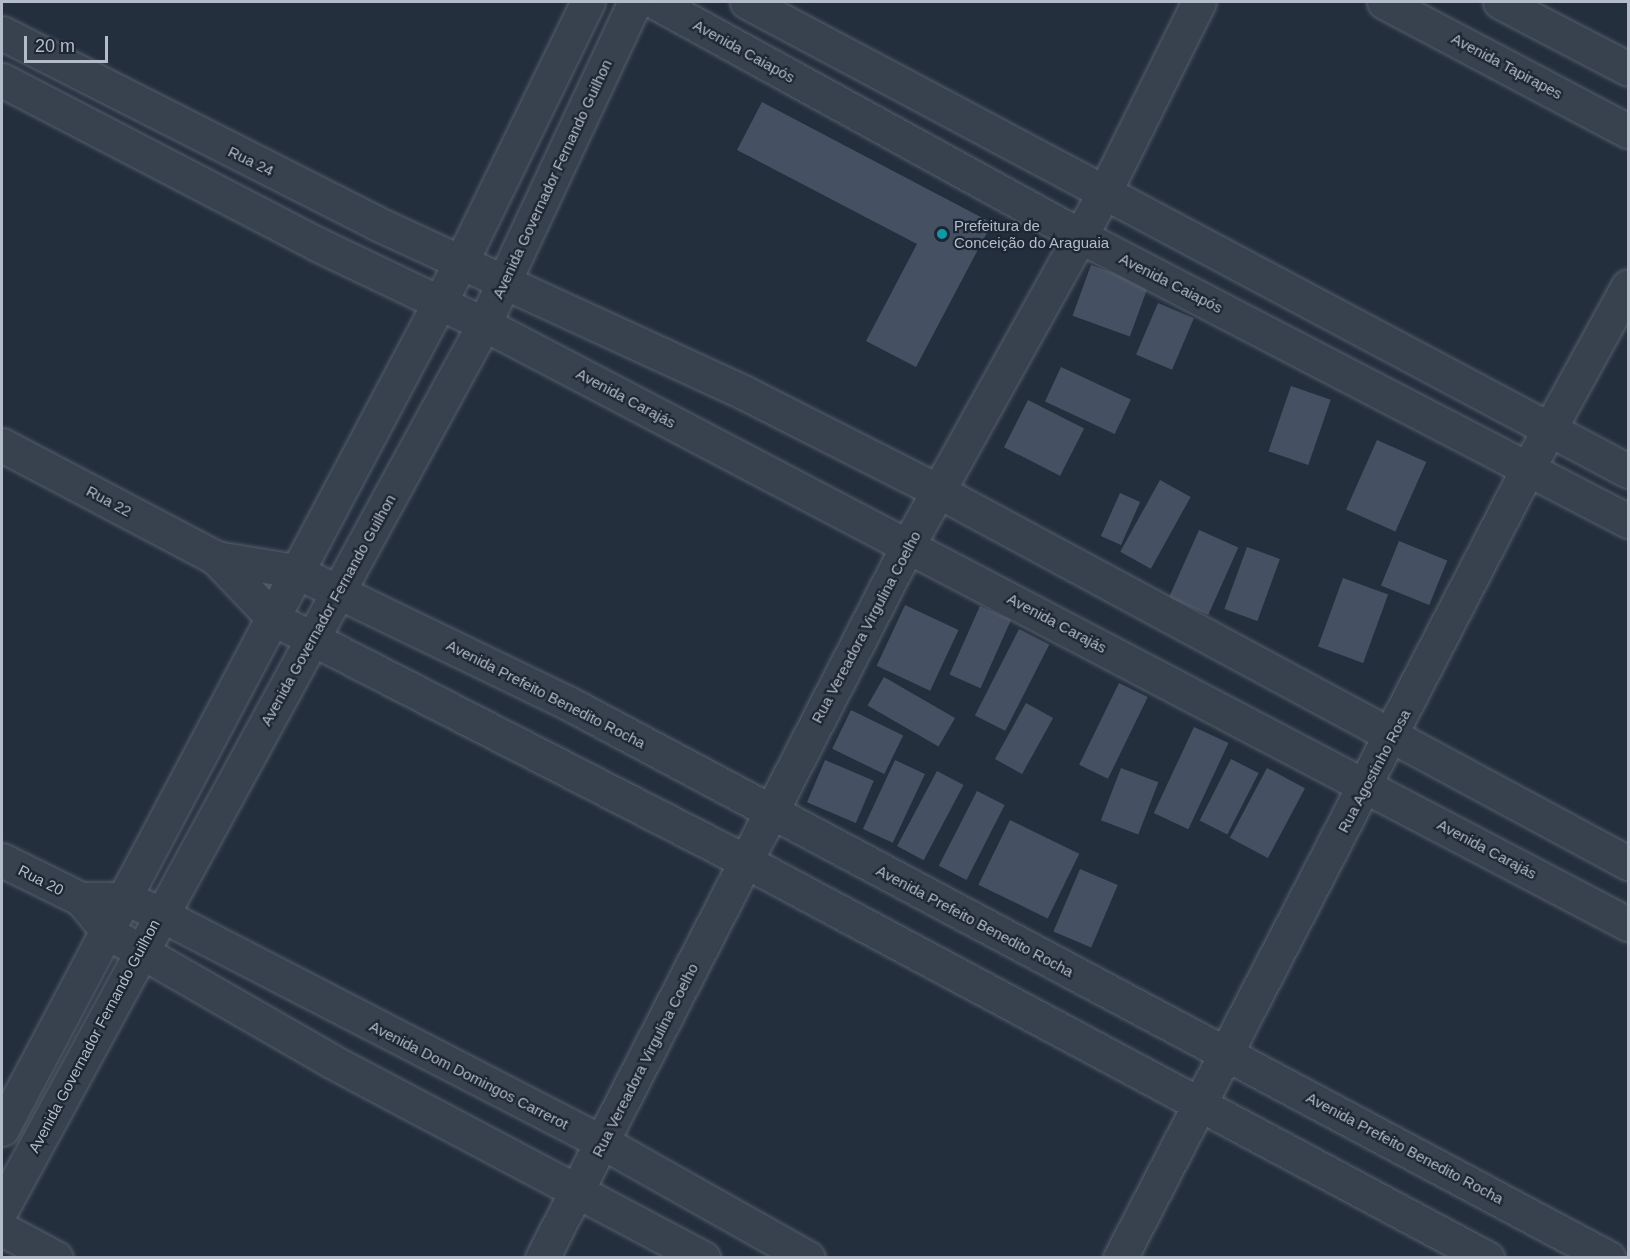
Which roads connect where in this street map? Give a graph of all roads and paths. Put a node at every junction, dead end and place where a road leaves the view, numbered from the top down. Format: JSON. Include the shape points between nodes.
{"nodes":[{"id":1,"x":588,"y":2,"type":"edge"},
{"id":2,"x":635,"y":2,"type":"edge"},
{"id":3,"x":656,"y":2,"type":"edge"},
{"id":4,"x":747,"y":2,"type":"edge"},
{"id":5,"x":1198,"y":2,"type":"edge"},
{"id":6,"x":1384,"y":2,"type":"edge"},
{"id":7,"x":1500,"y":2,"type":"edge"},
{"id":8,"x":2,"y":33,"type":"edge"},
{"id":9,"x":1629,"y":69,"type":"edge"},
{"id":10,"x":2,"y":80,"type":"edge"},
{"id":11,"x":1629,"y":131,"type":"edge"},
{"id":12,"x":1105,"y":191,"type":"junction"},
{"id":13,"x":1080,"y":236,"type":"junction"},
{"id":14,"x":462,"y":260,"type":"junction"},
{"id":15,"x":505,"y":280,"type":"junction"},
{"id":16,"x":1629,"y":286,"type":"edge"},
{"id":17,"x":439,"y":302,"type":"junction"},
{"id":18,"x":484,"y":324,"type":"junction"},
{"id":19,"x":1551,"y":430,"type":"junction"},
{"id":20,"x":2,"y":445,"type":"edge"},
{"id":21,"x":1529,"y":466,"type":"junction"},
{"id":22,"x":1629,"y":471,"type":"edge"},
{"id":23,"x":940,"y":492,"type":"junction"},
{"id":24,"x":1629,"y":521,"type":"edge"},
{"id":25,"x":908,"y":545,"type":"junction"},
{"id":26,"x":216,"y":558,"type":"junction"},
{"id":27,"x":295,"y":571,"type":"junction"},
{"id":28,"x":339,"y":591,"type":"junction"},
{"id":29,"x":274,"y":618,"type":"junction"},
{"id":30,"x":311,"y":638,"type":"junction"},
{"id":31,"x":1392,"y":740,"type":"junction"},
{"id":32,"x":1365,"y":785,"type":"junction"},
{"id":33,"x":770,"y":811,"type":"junction"},
{"id":34,"x":2,"y":860,"type":"edge"},
{"id":35,"x":745,"y":861,"type":"junction"},
{"id":36,"x":1629,"y":863,"type":"edge"},
{"id":37,"x":126,"y":898,"type":"junction"},
{"id":38,"x":81,"y":900,"type":"junction"},
{"id":39,"x":160,"y":914,"type":"junction"},
{"id":40,"x":1629,"y":924,"type":"edge"},
{"id":41,"x":109,"y":933,"type":"junction"},
{"id":42,"x":140,"y":950,"type":"junction"},
{"id":43,"x":1227,"y":1052,"type":"junction"},
{"id":44,"x":1200,"y":1104,"type":"junction"},
{"id":45,"x":2,"y":1129,"type":"edge"},
{"id":46,"x":604,"y":1143,"type":"junction"},
{"id":47,"x":577,"y":1190,"type":"junction"},
{"id":48,"x":2,"y":1208,"type":"edge"},
{"id":49,"x":2,"y":1229,"type":"edge"},
{"id":50,"x":56,"y":1257,"type":"edge"},
{"id":51,"x":542,"y":1257,"type":"edge"},
{"id":52,"x":703,"y":1257,"type":"edge"},
{"id":53,"x":808,"y":1257,"type":"edge"},
{"id":54,"x":1120,"y":1257,"type":"edge"},
{"id":55,"x":1487,"y":1257,"type":"edge"},
{"id":56,"x":1609,"y":1257,"type":"edge"}],
"edges":[{"from":1,"to":14,"type":"street"},
{"from":2,"to":15,"type":"street","name":"Avenida Governador Fernando Guilhon"},
{"from":3,"to":13,"type":"street","name":"Avenida Caiapós"},
{"from":4,"to":12,"type":"street"},
{"from":5,"to":12,"type":"street","name":"Rua Vereadora Virgulina Coelho"},
{"from":6,"to":11,"type":"street","name":"Avenida Tapirapes"},
{"from":7,"to":9,"type":"street"},
{"from":8,"to":14,"type":"street","name":"Rua 24","via":[[376,223]]},
{"from":10,"to":17,"type":"street"},
{"from":12,"to":13,"type":"street","name":"Rua Vereadora Virgulina Coelho"},
{"from":12,"to":19,"type":"street"},
{"from":13,"to":21,"type":"street","name":"Avenida Caiapós"},
{"from":13,"to":23,"type":"street","name":"Rua Vereadora Virgulina Coelho"},
{"from":14,"to":15,"type":"street","name":"Rua 24"},
{"from":14,"to":17,"type":"street"},
{"from":15,"to":18,"type":"street","name":"Avenida Governador Fernando Guilhon"},
{"from":15,"to":23,"type":"street"},
{"from":16,"to":19,"type":"street","name":"Rua Agostinho Rosa"},
{"from":17,"to":18,"type":"street"},
{"from":17,"to":27,"type":"street"},
{"from":18,"to":25,"type":"street","name":"Avenida Carajás"},
{"from":18,"to":28,"type":"street","name":"Avenida Governador Fernando Guilhon"},
{"from":19,"to":21,"type":"street","name":"Rua Agostinho Rosa"},
{"from":19,"to":22,"type":"street"},
{"from":20,"to":26,"type":"street","name":"Rua 22"},
{"from":21,"to":24,"type":"street","name":"Avenida Caiapós"},
{"from":21,"to":31,"type":"street","name":"Rua Agostinho Rosa"},
{"from":23,"to":25,"type":"street","name":"Rua Vereadora Virgulina Coelho"},
{"from":23,"to":31,"type":"street"},
{"from":25,"to":32,"type":"street","name":"Avenida Carajás"},
{"from":25,"to":33,"type":"street","name":"Rua Vereadora Virgulina Coelho"},
{"from":26,"to":27,"type":"street","name":"Rua 22"},
{"from":26,"to":29,"type":"street","name":"Rua 22"},
{"from":27,"to":28,"type":"street","name":"Rua 22"},
{"from":27,"to":29,"type":"street"},
{"from":28,"to":30,"type":"street","name":"Avenida Governador Fernando Guilhon"},
{"from":28,"to":33,"type":"street","name":"Avenida Prefeito Benedito Rocha"},
{"from":29,"to":30,"type":"street","name":"Rua 22"},
{"from":29,"to":37,"type":"street"},
{"from":30,"to":35,"type":"street"},
{"from":30,"to":39,"type":"street","name":"Avenida Governador Fernando Guilhon"},
{"from":31,"to":32,"type":"street","name":"Rua Agostinho Rosa"},
{"from":31,"to":36,"type":"street"},
{"from":32,"to":40,"type":"street","name":"Avenida Carajás"},
{"from":32,"to":43,"type":"street","name":"Rua Agostinho Rosa"},
{"from":33,"to":35,"type":"street","name":"Rua Vereadora Virgulina Coelho"},
{"from":33,"to":43,"type":"street","name":"Avenida Prefeito Benedito Rocha"},
{"from":34,"to":38,"type":"street","name":"Rua 20"},
{"from":35,"to":44,"type":"street"},
{"from":35,"to":46,"type":"street","name":"Rua Vereadora Virgulina Coelho"},
{"from":37,"to":38,"type":"street","name":"Rua 20"},
{"from":37,"to":39,"type":"street","name":"Avenida Dom Domingos Carrerot"},
{"from":37,"to":41,"type":"street"},
{"from":38,"to":41,"type":"street","name":"Rua 20"},
{"from":39,"to":42,"type":"street","name":"Avenida Governador Fernando Guilhon"},
{"from":39,"to":46,"type":"street","name":"Avenida Dom Domingos Carrerot"},
{"from":41,"to":42,"type":"street"},
{"from":41,"to":45,"type":"street"},
{"from":42,"to":47,"type":"street","via":[[333,1062]]},
{"from":42,"to":48,"type":"street","name":"Avenida Governador Fernando Guilhon"},
{"from":43,"to":44,"type":"street","name":"Rua Agostinho Rosa"},
{"from":43,"to":56,"type":"street","name":"Avenida Prefeito Benedito Rocha"},
{"from":44,"to":54,"type":"street","name":"Rua Agostinho Rosa"},
{"from":44,"to":55,"type":"street"},
{"from":46,"to":47,"type":"street","name":"Rua Vereadora Virgulina Coelho"},
{"from":46,"to":53,"type":"street","name":"Avenida Dom Domingos Carrerot"},
{"from":47,"to":51,"type":"street","name":"Rua Vereadora Virgulina Coelho"},
{"from":47,"to":52,"type":"street"},
{"from":49,"to":50,"type":"street"}]}
